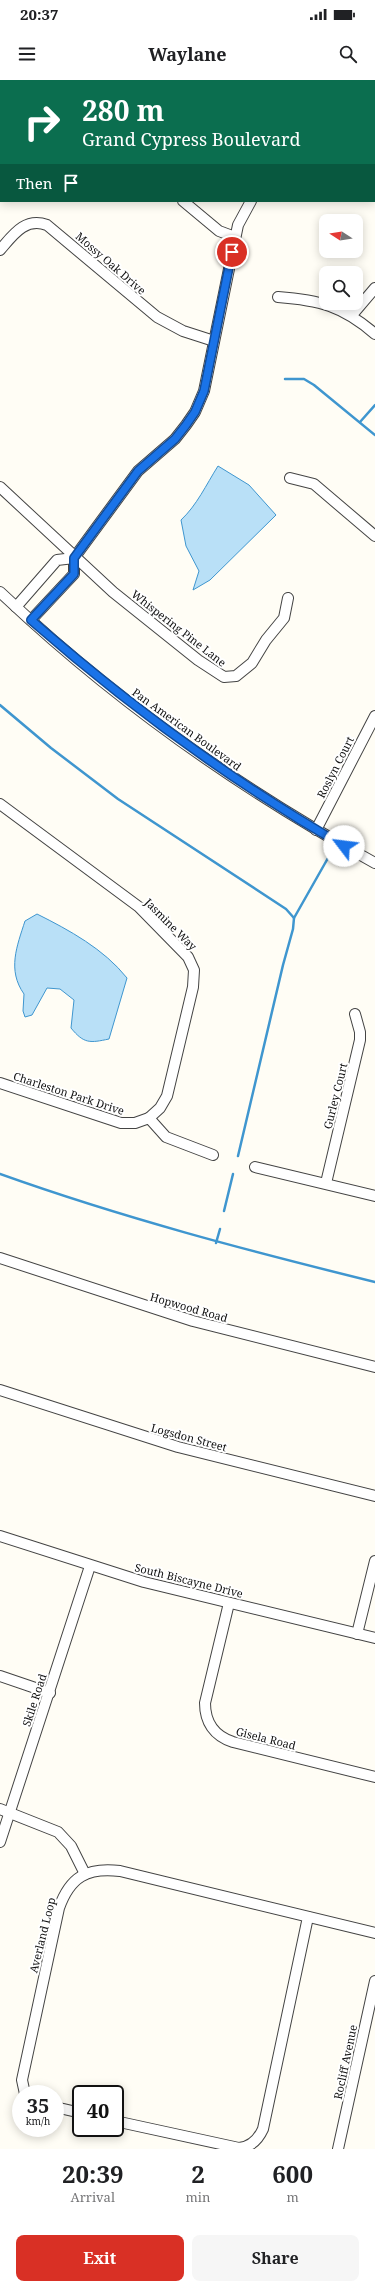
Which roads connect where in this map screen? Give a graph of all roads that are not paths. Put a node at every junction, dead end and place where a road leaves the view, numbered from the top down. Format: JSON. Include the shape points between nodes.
{"nodes":[{"id":1,"x":184,"y":202,"type":"edge"},
{"id":2,"x":250,"y":202,"type":"edge"},
{"id":3,"x":236,"y":237,"type":"junction"},
{"id":4,"x":0,"y":250,"type":"edge"},
{"id":5,"x":375,"y":288,"type":"edge"},
{"id":6,"x":278,"y":297,"type":"dead end"},
{"id":7,"x":352,"y":315,"type":"junction"},
{"id":8,"x":375,"y":334,"type":"edge"},
{"id":9,"x":214,"y":340,"type":"junction"},
{"id":10,"x":290,"y":478,"type":"dead end"},
{"id":11,"x":0,"y":487,"type":"edge"},
{"id":12,"x":375,"y":536,"type":"edge"},
{"id":13,"x":74,"y":558,"type":"junction"},
{"id":14,"x":0,"y":592,"type":"edge"},
{"id":15,"x":288,"y":598,"type":"dead end"},
{"id":16,"x":16,"y":607,"type":"junction"},
{"id":17,"x":31,"y":620,"type":"junction"},
{"id":18,"x":375,"y":716,"type":"edge"},
{"id":19,"x":0,"y":804,"type":"edge"},
{"id":20,"x":316,"y":830,"type":"junction"},
{"id":21,"x":375,"y":863,"type":"edge"},
{"id":22,"x":356,"y":1014,"type":"dead end"},
{"id":23,"x":0,"y":1083,"type":"edge"},
{"id":24,"x":149,"y":1118,"type":"junction"},
{"id":25,"x":213,"y":1155,"type":"dead end"},
{"id":26,"x":255,"y":1167,"type":"dead end"},
{"id":27,"x":326,"y":1184,"type":"junction"},
{"id":28,"x":375,"y":1196,"type":"edge"},
{"id":29,"x":0,"y":1258,"type":"edge"},
{"id":30,"x":375,"y":1367,"type":"edge"},
{"id":31,"x":0,"y":1390,"type":"edge"},
{"id":32,"x":375,"y":1496,"type":"edge"},
{"id":33,"x":0,"y":1536,"type":"edge"},
{"id":34,"x":375,"y":1561,"type":"edge"},
{"id":35,"x":90,"y":1566,"type":"junction"},
{"id":36,"x":229,"y":1603,"type":"junction"},
{"id":37,"x":357,"y":1634,"type":"junction"},
{"id":38,"x":375,"y":1638,"type":"edge"},
{"id":39,"x":0,"y":1676,"type":"edge"},
{"id":40,"x":50,"y":1693,"type":"junction"},
{"id":41,"x":375,"y":1777,"type":"edge"},
{"id":42,"x":0,"y":1809,"type":"edge"},
{"id":43,"x":10,"y":1813,"type":"junction"},
{"id":44,"x":0,"y":1842,"type":"edge"},
{"id":45,"x":85,"y":1874,"type":"junction"},
{"id":46,"x":308,"y":1917,"type":"junction"},
{"id":47,"x":375,"y":1933,"type":"edge"},
{"id":48,"x":375,"y":1981,"type":"edge"},
{"id":49,"x":23,"y":2085,"type":"edge"},
{"id":50,"x":124,"y":2123,"type":"edge"},
{"id":51,"x":338,"y":2149,"type":"edge"}],
"edges":[{"from":1,"to":3,"type":"street","via":[[219,231]]},
{"from":2,"to":3,"type":"street","via":[[242,216]]},
{"from":3,"to":9,"type":"street"},
{"from":4,"to":9,"type":"street","name":"Mossy Oak Drive","via":[[23,226],[34,222],[47,225],[157,317],[183,331]]},
{"from":5,"to":7,"type":"street"},
{"from":6,"to":7,"type":"street","via":[[319,302]]},
{"from":7,"to":8,"type":"street"},
{"from":9,"to":13,"type":"street","via":[[204,391],[190,419],[175,439],[138,471]]},
{"from":10,"to":12,"type":"street","via":[[314,484]]},
{"from":11,"to":13,"type":"street"},
{"from":13,"to":15,"type":"street","name":"Whispering Pine Lane","via":[[198,660],[224,677],[236,676],[252,663],[284,618]]},
{"from":13,"to":16,"type":"street","via":[[57,560]]},
{"from":13,"to":17,"type":"street","via":[[74,574]]},
{"from":14,"to":16,"type":"street","name":"Pan American Boulevard"},
{"from":16,"to":17,"type":"street","name":"Pan American Boulevard"},
{"from":17,"to":20,"type":"street","name":"Pan American Boulevard","via":[[98,678],[176,738]]},
{"from":18,"to":20,"type":"street","name":"Roslyn Court"},
{"from":19,"to":24,"type":"street","name":"Jasmine Way","via":[[139,907],[190,960],[194,976],[193,988],[167,1096],[160,1108]]},
{"from":20,"to":21,"type":"street","name":"Pan American Boulevard"},
{"from":22,"to":27,"type":"street","name":"Gurley Court","via":[[360,1040]]},
{"from":23,"to":24,"type":"street","name":"Charleston Park Drive","via":[[121,1123],[135,1123]]},
{"from":24,"to":25,"type":"street","via":[[166,1137]]},
{"from":26,"to":27,"type":"street"},
{"from":27,"to":28,"type":"street"},
{"from":29,"to":30,"type":"street","name":"Hopwood Road","via":[[193,1321]]},
{"from":31,"to":32,"type":"street","name":"Logsdon Street","via":[[178,1447]]},
{"from":33,"to":35,"type":"street","name":"South Biscayne Drive"},
{"from":34,"to":37,"type":"street"},
{"from":35,"to":36,"type":"street","name":"South Biscayne Drive"},
{"from":35,"to":40,"type":"street","name":"Skile Road"},
{"from":36,"to":37,"type":"street","name":"South Biscayne Drive"},
{"from":36,"to":41,"type":"street","name":"Gisela Road","via":[[205,1703],[207,1719],[214,1730],[232,1742]]},
{"from":37,"to":38,"type":"street","name":"South Biscayne Drive"},
{"from":39,"to":40,"type":"street"},
{"from":40,"to":43,"type":"street","name":"Skile Road"},
{"from":42,"to":43,"type":"street"},
{"from":43,"to":44,"type":"street","name":"Skile Road"},
{"from":43,"to":45,"type":"street","via":[[48,1827],[64,1837]]},
{"from":45,"to":46,"type":"street","name":"Averland Loop","via":[[99,1870],[120,1871]]},
{"from":45,"to":49,"type":"street","name":"Averland Loop","via":[[78,1877],[67,1889],[59,1908]]},
{"from":46,"to":47,"type":"street","name":"Averland Loop"},
{"from":46,"to":50,"type":"street","via":[[263,2129],[255,2142],[245,2148],[239,2148]]},
{"from":48,"to":51,"type":"street","name":"Rocliff Avenue"}]}
